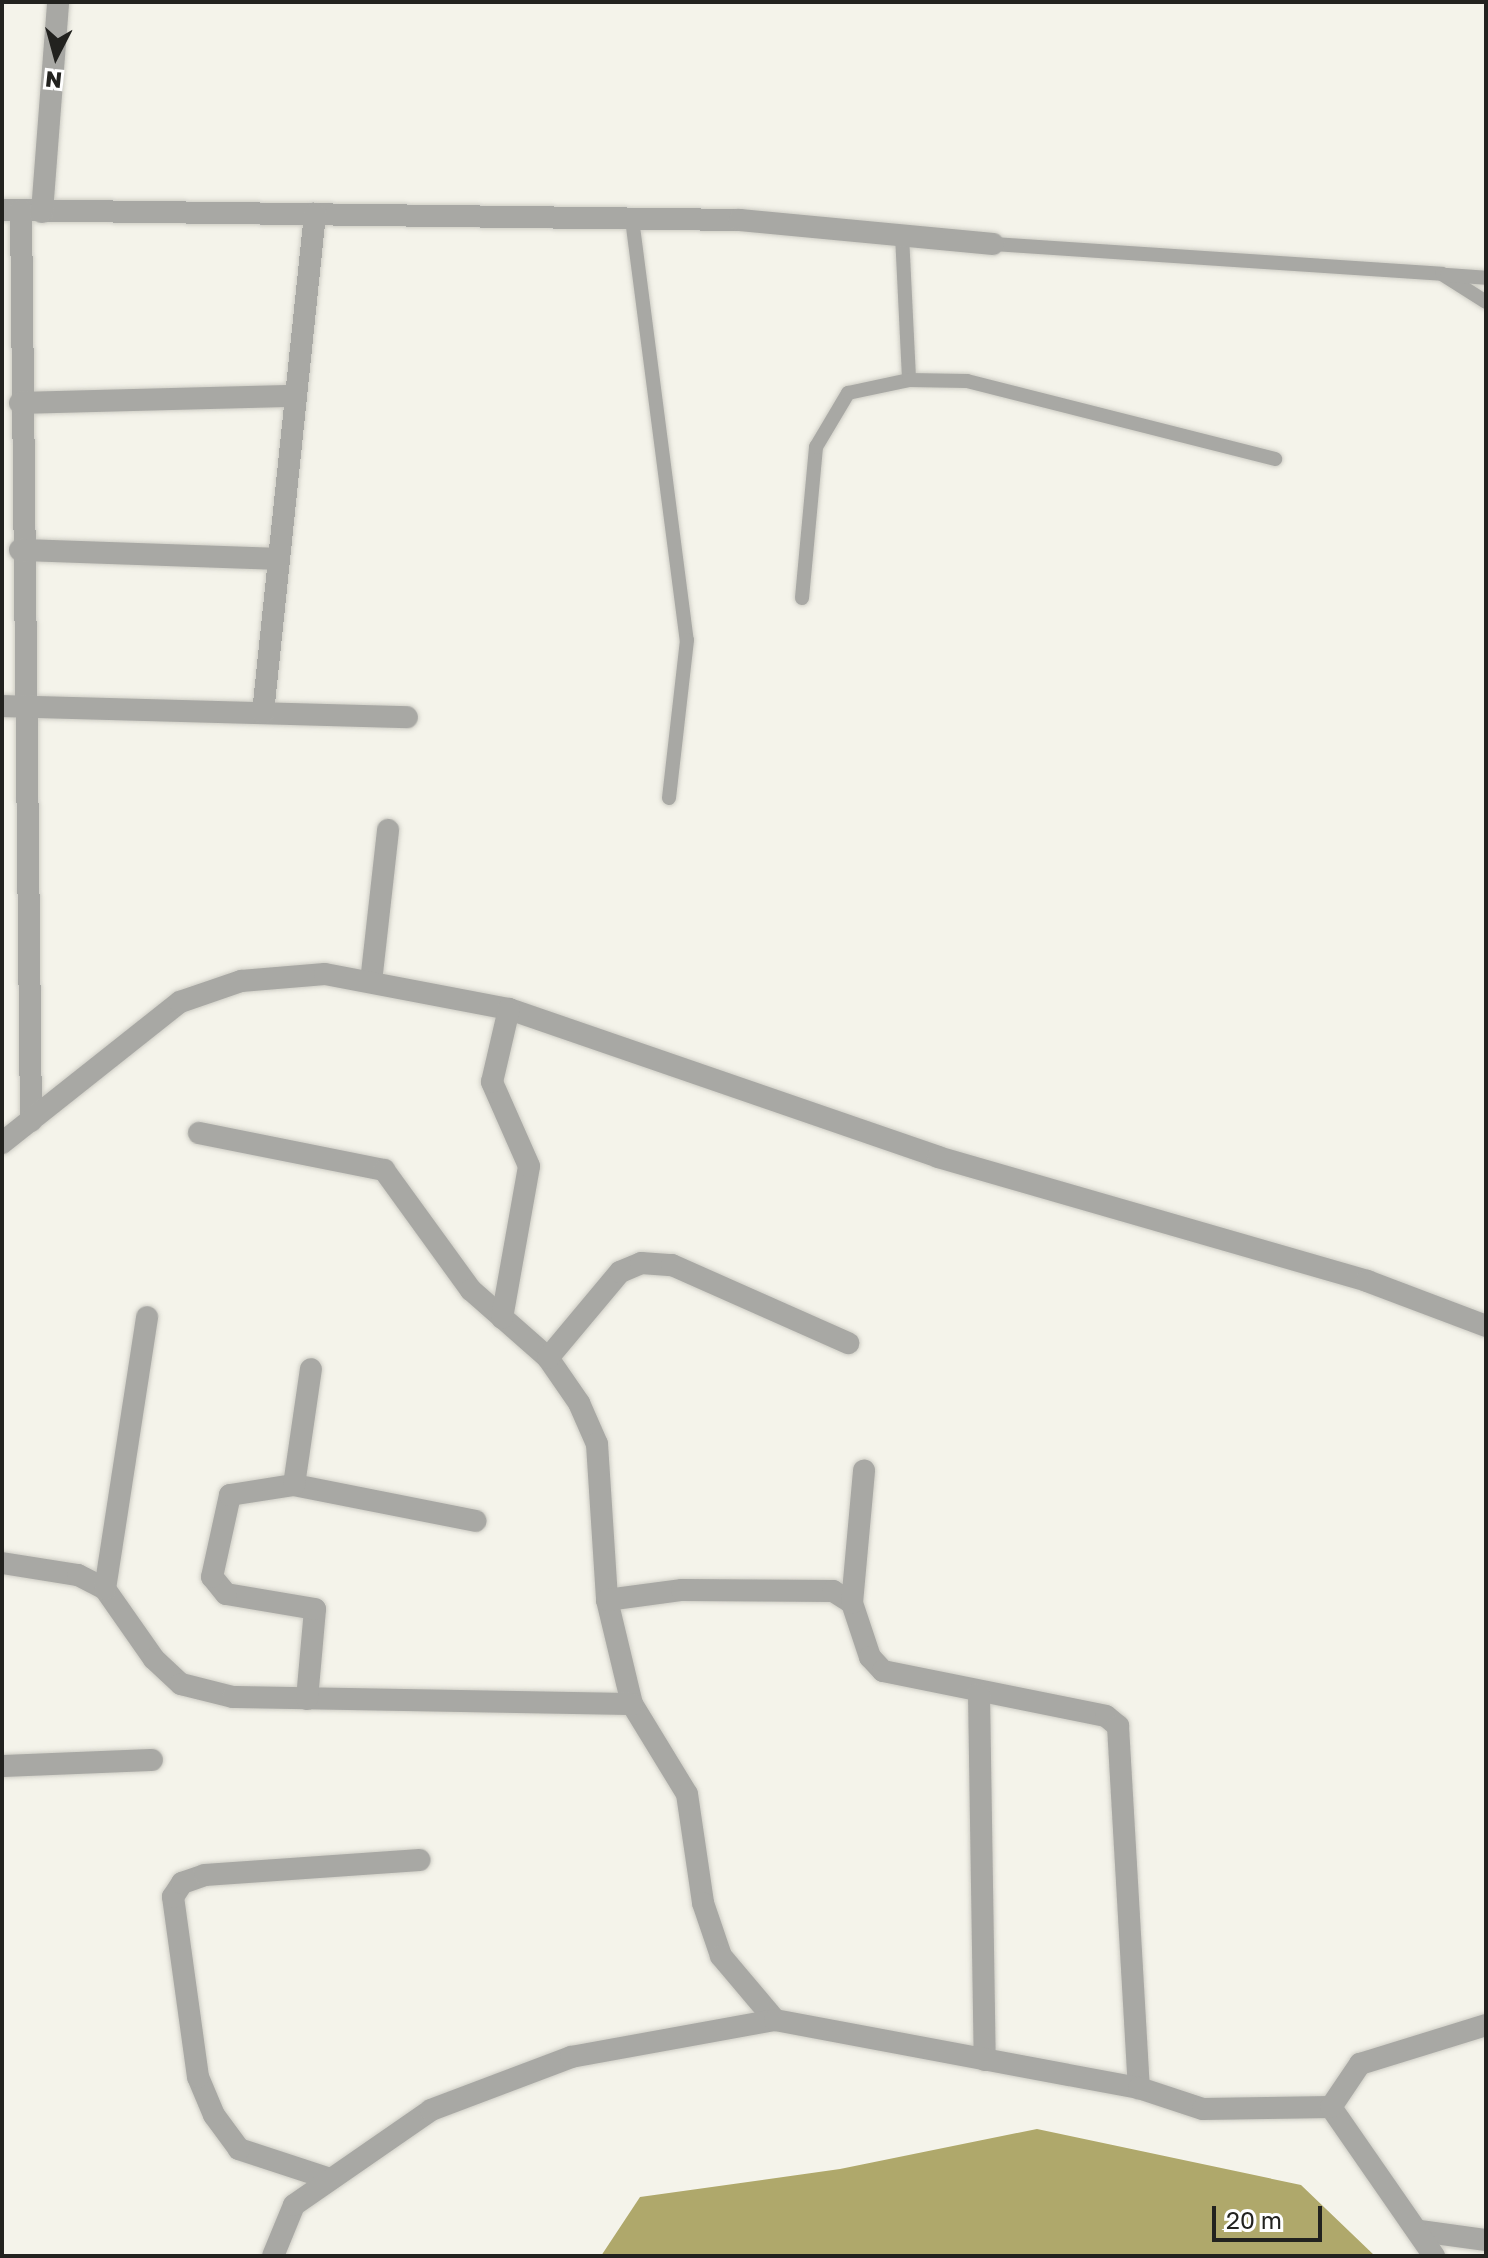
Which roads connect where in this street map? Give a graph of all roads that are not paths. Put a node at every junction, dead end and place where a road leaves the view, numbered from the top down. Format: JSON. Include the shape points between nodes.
{"nodes":[{"id":1,"x":58,"y":2,"type":"edge"},
{"id":2,"x":22,"y":211,"type":"edge"},
{"id":3,"x":315,"y":214,"type":"junction"},
{"id":4,"x":632,"y":219,"type":"junction"},
{"id":5,"x":902,"y":235,"type":"junction"},
{"id":6,"x":993,"y":244,"type":"joint"},
{"id":7,"x":1442,"y":274,"type":"junction"},
{"id":8,"x":1486,"y":278,"type":"edge"},
{"id":9,"x":1486,"y":302,"type":"edge"},
{"id":10,"x":11,"y":321,"type":"edge"},
{"id":11,"x":909,"y":380,"type":"junction"},
{"id":12,"x":295,"y":396,"type":"junction"},
{"id":13,"x":20,"y":403,"type":"junction"},
{"id":14,"x":1275,"y":459,"type":"dead end"},
{"id":15,"x":20,"y":550,"type":"junction"},
{"id":16,"x":277,"y":559,"type":"junction"},
{"id":17,"x":802,"y":598,"type":"dead end"},
{"id":18,"x":12,"y":706,"type":"edge"},
{"id":19,"x":263,"y":713,"type":"junction"},
{"id":20,"x":407,"y":717,"type":"dead end"},
{"id":21,"x":669,"y":798,"type":"dead end"},
{"id":22,"x":388,"y":830,"type":"dead end"},
{"id":23,"x":371,"y":982,"type":"junction"},
{"id":24,"x":509,"y":1009,"type":"junction"},
{"id":25,"x":31,"y":1121,"type":"junction"},
{"id":26,"x":199,"y":1133,"type":"dead end"},
{"id":27,"x":2,"y":1143,"type":"edge"},
{"id":28,"x":147,"y":1317,"type":"dead end"},
{"id":29,"x":502,"y":1318,"type":"junction"},
{"id":30,"x":1486,"y":1326,"type":"edge"},
{"id":31,"x":848,"y":1343,"type":"dead end"},
{"id":32,"x":548,"y":1358,"type":"junction"},
{"id":33,"x":311,"y":1369,"type":"dead end"},
{"id":34,"x":864,"y":1471,"type":"dead end"},
{"id":35,"x":294,"y":1485,"type":"junction"},
{"id":36,"x":475,"y":1521,"type":"dead end"},
{"id":37,"x":2,"y":1563,"type":"edge"},
{"id":38,"x":105,"y":1589,"type":"junction"},
{"id":39,"x":607,"y":1600,"type":"junction"},
{"id":40,"x":852,"y":1603,"type":"junction"},
{"id":41,"x":979,"y":1694,"type":"junction"},
{"id":42,"x":307,"y":1699,"type":"junction"},
{"id":43,"x":632,"y":1704,"type":"junction"},
{"id":44,"x":152,"y":1760,"type":"dead end"},
{"id":45,"x":2,"y":1766,"type":"edge"},
{"id":46,"x":419,"y":1860,"type":"dead end"},
{"id":47,"x":775,"y":2020,"type":"junction"},
{"id":48,"x":1486,"y":2025,"type":"edge"},
{"id":49,"x":985,"y":2060,"type":"junction"},
{"id":50,"x":1139,"y":2088,"type":"junction"},
{"id":51,"x":1331,"y":2107,"type":"junction"},
{"id":52,"x":327,"y":2178,"type":"junction"},
{"id":53,"x":1420,"y":2231,"type":"junction"},
{"id":54,"x":1486,"y":2240,"type":"edge"},
{"id":55,"x":273,"y":2256,"type":"edge"},
{"id":56,"x":1434,"y":2256,"type":"edge"}],
"edges":[{"from":1,"to":2,"type":"street"},
{"from":2,"to":3,"type":"street"},
{"from":2,"to":10,"type":"street"},
{"from":3,"to":4,"type":"street"},
{"from":3,"to":12,"type":"street"},
{"from":4,"to":5,"type":"street"},
{"from":4,"to":21,"type":"lane","via":[[687,640]]},
{"from":5,"to":6,"type":"street"},
{"from":5,"to":11,"type":"lane"},
{"from":6,"to":7,"type":"lane"},
{"from":7,"to":8,"type":"lane"},
{"from":7,"to":9,"type":"lane"},
{"from":10,"to":13,"type":"street"},
{"from":11,"to":14,"type":"lane","via":[[967,381]]},
{"from":11,"to":17,"type":"lane","via":[[848,393],[816,447]]},
{"from":12,"to":13,"type":"street"},
{"from":12,"to":16,"type":"street"},
{"from":13,"to":15,"type":"street"},
{"from":15,"to":16,"type":"street"},
{"from":15,"to":18,"type":"street"},
{"from":16,"to":19,"type":"street"},
{"from":18,"to":19,"type":"street"},
{"from":18,"to":25,"type":"street"},
{"from":19,"to":20,"type":"street"},
{"from":22,"to":23,"type":"street"},
{"from":23,"to":24,"type":"street"},
{"from":23,"to":25,"type":"street","via":[[325,974],[241,981],[180,1002]]},
{"from":24,"to":29,"type":"street","via":[[492,1082],[529,1166]]},
{"from":24,"to":30,"type":"street","via":[[938,1157],[1367,1281]]},
{"from":25,"to":27,"type":"street"},
{"from":26,"to":29,"type":"street","via":[[384,1170],[471,1290]]},
{"from":28,"to":38,"type":"street"},
{"from":29,"to":32,"type":"street"},
{"from":31,"to":32,"type":"street","via":[[672,1265],[641,1263],[620,1272]]},
{"from":32,"to":39,"type":"street","via":[[597,1444]]},
{"from":33,"to":35,"type":"street"},
{"from":34,"to":40,"type":"street"},
{"from":35,"to":36,"type":"street"},
{"from":35,"to":42,"type":"street","via":[[230,1495],[212,1577],[226,1594],[315,1609]]},
{"from":37,"to":38,"type":"street","via":[[78,1575]]},
{"from":38,"to":42,"type":"street","via":[[154,1659],[181,1684],[233,1697]]},
{"from":39,"to":40,"type":"street","via":[[682,1590],[818,1591]]},
{"from":39,"to":43,"type":"street"},
{"from":40,"to":41,"type":"street","via":[[870,1657],[883,1671]]},
{"from":41,"to":49,"type":"street"},
{"from":41,"to":50,"type":"street","via":[[1106,1716],[1118,1726]]},
{"from":42,"to":43,"type":"street"},
{"from":43,"to":47,"type":"street","via":[[687,1794],[703,1903],[721,1956]]},
{"from":44,"to":45,"type":"street"},
{"from":46,"to":52,"type":"street","via":[[205,1875],[182,1883],[173,1897],[198,2077],[214,2115],[239,2149]]},
{"from":47,"to":49,"type":"street"},
{"from":47,"to":52,"type":"street","via":[[571,2057],[496,2082],[431,2110]]},
{"from":48,"to":51,"type":"street","via":[[1360,2064]]},
{"from":49,"to":50,"type":"street"},
{"from":50,"to":51,"type":"street","via":[[1203,2109]]},
{"from":51,"to":53,"type":"street"},
{"from":52,"to":55,"type":"street","via":[[294,2205]]},
{"from":53,"to":54,"type":"street"},
{"from":53,"to":56,"type":"street"}]}
